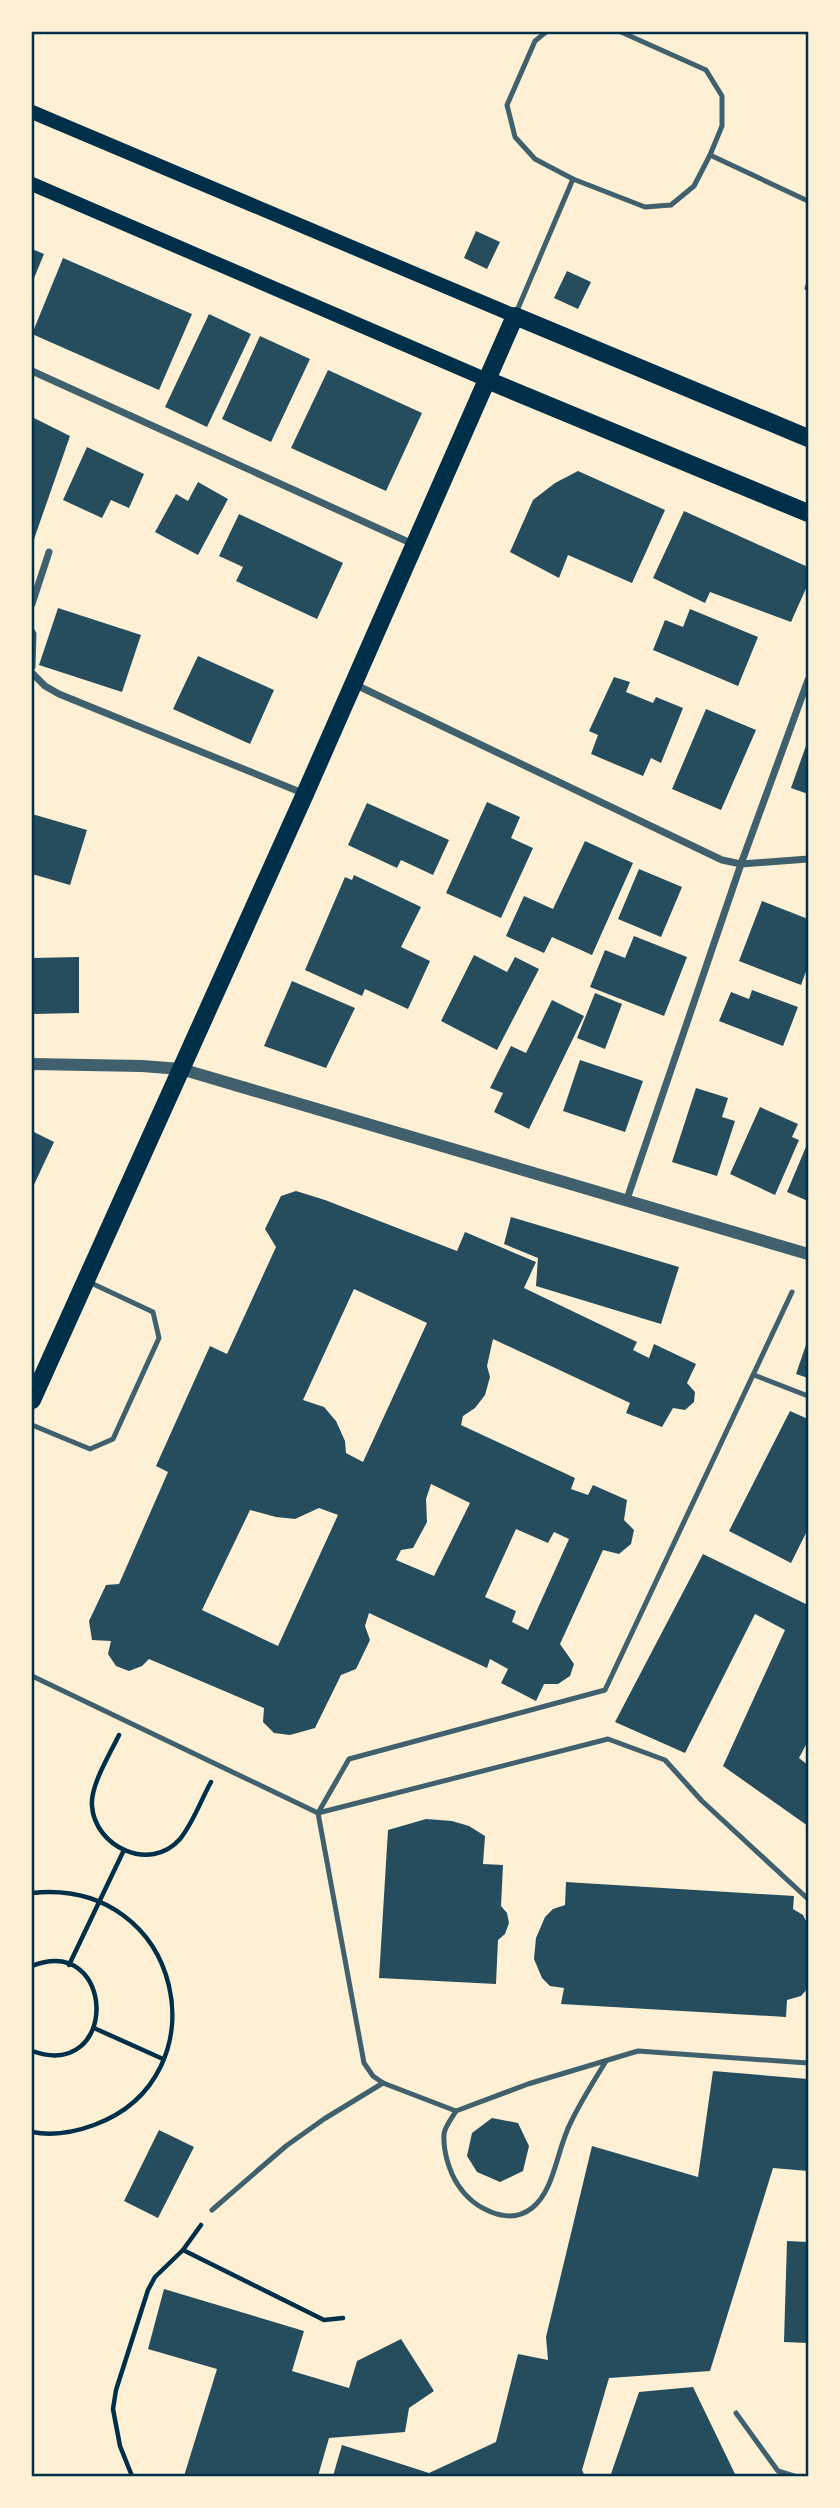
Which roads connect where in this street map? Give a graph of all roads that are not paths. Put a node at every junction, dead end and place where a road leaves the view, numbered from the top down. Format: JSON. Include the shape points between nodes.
{"nodes":[{"id":1,"x":546,"y":32,"type":"edge"},
{"id":2,"x":621,"y":32,"type":"edge"},
{"id":3,"x":649,"y":32,"type":"edge"},
{"id":4,"x":644,"y":41,"type":"junction"},
{"id":5,"x":32,"y":112,"type":"edge"},
{"id":6,"x":710,"y":155,"type":"junction"},
{"id":7,"x":573,"y":180,"type":"junction"},
{"id":8,"x":32,"y":184,"type":"edge"},
{"id":9,"x":808,"y":201,"type":"edge"},
{"id":10,"x":515,"y":316,"type":"junction"},
{"id":11,"x":32,"y":371,"type":"edge"},
{"id":12,"x":487,"y":380,"type":"junction"},
{"id":13,"x":808,"y":438,"type":"edge"},
{"id":14,"x":808,"y":513,"type":"edge"},
{"id":15,"x":415,"y":545,"type":"junction"},
{"id":16,"x":50,"y":552,"type":"dead end"},
{"id":17,"x":32,"y":604,"type":"edge"},
{"id":18,"x":32,"y":632,"type":"edge"},
{"id":19,"x":32,"y":667,"type":"edge"},
{"id":20,"x":32,"y":673,"type":"edge"},
{"id":21,"x":808,"y":680,"type":"edge"},
{"id":22,"x":354,"y":684,"type":"junction"},
{"id":23,"x":305,"y":794,"type":"junction"},
{"id":24,"x":808,"y":859,"type":"edge"},
{"id":25,"x":741,"y":864,"type":"junction"},
{"id":26,"x":32,"y":1064,"type":"edge"},
{"id":27,"x":181,"y":1069,"type":"junction"},
{"id":28,"x":627,"y":1199,"type":"junction"},
{"id":29,"x":808,"y":1254,"type":"edge"},
{"id":30,"x":86,"y":1280,"type":"junction"},
{"id":31,"x":792,"y":1292,"type":"dead end"},
{"id":32,"x":754,"y":1375,"type":"junction"},
{"id":33,"x":808,"y":1396,"type":"edge"},
{"id":34,"x":32,"y":1400,"type":"edge"},
{"id":35,"x":32,"y":1425,"type":"edge"},
{"id":36,"x":32,"y":1676,"type":"edge"},
{"id":37,"x":318,"y":1813,"type":"junction"},
{"id":38,"x":808,"y":1899,"type":"edge"},
{"id":39,"x":606,"y":2061,"type":"junction"},
{"id":40,"x":808,"y":2063,"type":"edge"},
{"id":41,"x":383,"y":2083,"type":"junction"},
{"id":42,"x":456,"y":2111,"type":"junction"},
{"id":43,"x":212,"y":2210,"type":"road end"},
{"id":44,"x":736,"y":2413,"type":"dead end"},
{"id":45,"x":794,"y":2476,"type":"edge"}],
"edges":[{"from":1,"to":7,"type":"lane","via":[[535,41],[507,105],[515,137],[535,159]]},
{"from":2,"to":4,"type":"lane"},
{"from":3,"to":4,"type":"lane"},
{"from":4,"to":6,"type":"lane","via":[[706,70],[722,96],[722,127]]},
{"from":5,"to":10,"type":"main road"},
{"from":6,"to":7,"type":"lane","via":[[694,186],[671,205],[645,207]]},
{"from":6,"to":9,"type":"lane"},
{"from":7,"to":10,"type":"lane"},
{"from":8,"to":12,"type":"main road"},
{"from":10,"to":12,"type":"main road"},
{"from":10,"to":13,"type":"main road"},
{"from":11,"to":15,"type":"street"},
{"from":12,"to":14,"type":"main road"},
{"from":12,"to":15,"type":"main road"},
{"from":15,"to":22,"type":"main road"},
{"from":16,"to":17,"type":"street"},
{"from":18,"to":19,"type":"street"},
{"from":20,"to":23,"type":"street","via":[[59,694]]},
{"from":21,"to":25,"type":"street"},
{"from":22,"to":23,"type":"main road"},
{"from":22,"to":25,"type":"street","via":[[722,860]]},
{"from":23,"to":27,"type":"main road"},
{"from":24,"to":25,"type":"street"},
{"from":25,"to":28,"type":"street"},
{"from":26,"to":27,"type":"street"},
{"from":27,"to":28,"type":"street"},
{"from":27,"to":30,"type":"main road"},
{"from":28,"to":29,"type":"street"},
{"from":30,"to":34,"type":"main road"},
{"from":30,"to":35,"type":"lane","via":[[153,1312],[159,1338],[113,1439],[90,1448]]},
{"from":31,"to":32,"type":"lane"},
{"from":32,"to":33,"type":"lane"},
{"from":32,"to":37,"type":"lane","via":[[605,1690],[349,1759]]},
{"from":36,"to":37,"type":"lane"},
{"from":37,"to":38,"type":"lane","via":[[608,1739],[665,1760],[702,1801]]},
{"from":37,"to":41,"type":"lane","via":[[364,2063]]},
{"from":39,"to":40,"type":"lane","via":[[638,2051]]},
{"from":39,"to":42,"type":"lane"},
{"from":39,"to":42,"type":"lane","via":[[571,2122],[545,2194],[530,2210],[513,2216],[480,2207],[459,2186],[445,2155],[444,2131]]},
{"from":41,"to":42,"type":"lane"},
{"from":41,"to":43,"type":"lane","via":[[286,2146]]},
{"from":44,"to":45,"type":"lane","via":[[778,2471]]}]}
